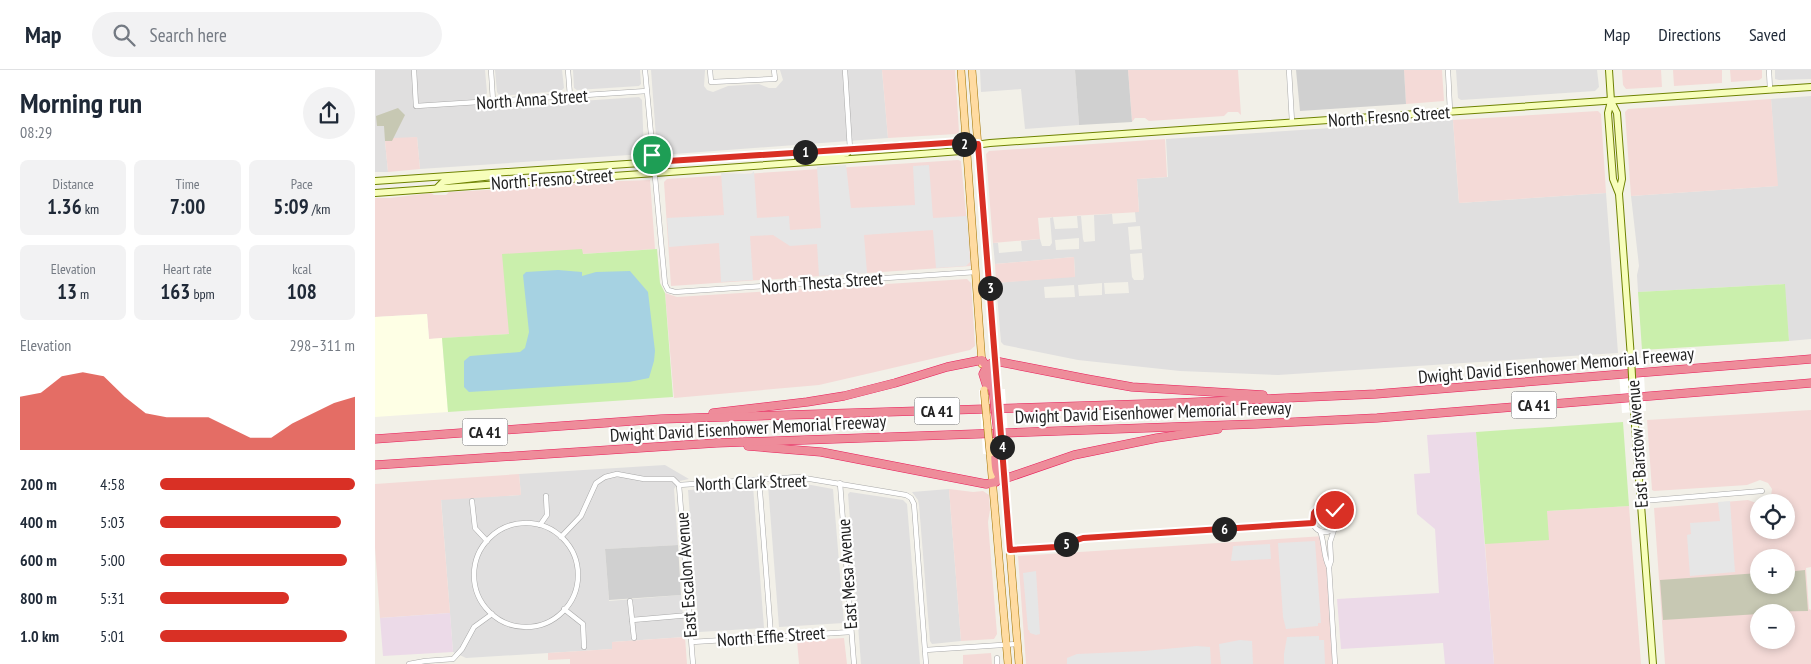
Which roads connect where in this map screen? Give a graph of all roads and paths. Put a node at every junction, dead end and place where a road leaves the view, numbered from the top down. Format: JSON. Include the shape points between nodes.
{"nodes":[{"id":1,"x":414,"y":70,"type":"edge"},
{"id":2,"x":491,"y":70,"type":"edge"},
{"id":3,"x":568,"y":70,"type":"edge"},
{"id":4,"x":645,"y":70,"type":"edge"},
{"id":5,"x":711,"y":70,"type":"edge"},
{"id":6,"x":774,"y":70,"type":"edge"},
{"id":7,"x":845,"y":70,"type":"edge"},
{"id":8,"x":961,"y":70,"type":"edge"},
{"id":9,"x":972,"y":70,"type":"edge"},
{"id":10,"x":1289,"y":70,"type":"edge"},
{"id":11,"x":1448,"y":70,"type":"edge"},
{"id":12,"x":1609,"y":70,"type":"edge"},
{"id":13,"x":1769,"y":70,"type":"edge"},
{"id":14,"x":1811,"y":87,"type":"edge"},
{"id":15,"x":1770,"y":90,"type":"junction"},
{"id":16,"x":647,"y":91,"type":"junction"},
{"id":17,"x":570,"y":96,"type":"junction"},
{"id":18,"x":493,"y":101,"type":"junction"},
{"id":19,"x":1611,"y":101,"type":"junction"},
{"id":20,"x":1451,"y":111,"type":"junction"},
{"id":21,"x":1293,"y":122,"type":"junction"},
{"id":22,"x":978,"y":144,"type":"junction"},
{"id":23,"x":967,"y":146,"type":"junction"},
{"id":24,"x":850,"y":149,"type":"junction"},
{"id":25,"x":653,"y":162,"type":"junction"},
{"id":26,"x":794,"y":163,"type":"junction"},
{"id":27,"x":500,"y":172,"type":"junction"},
{"id":28,"x":655,"y":172,"type":"junction"},
{"id":29,"x":375,"y":181,"type":"edge"},
{"id":30,"x":438,"y":188,"type":"junction"},
{"id":31,"x":375,"y":193,"type":"edge"},
{"id":32,"x":976,"y":272,"type":"junction"},
{"id":33,"x":1811,"y":359,"type":"edge"},
{"id":34,"x":995,"y":360,"type":"junction"},
{"id":35,"x":985,"y":363,"type":"junction"},
{"id":36,"x":1811,"y":383,"type":"edge"},
{"id":37,"x":991,"y":390,"type":"junction"},
{"id":38,"x":1280,"y":399,"type":"junction"},
{"id":39,"x":661,"y":419,"type":"junction"},
{"id":40,"x":1257,"y":424,"type":"junction"},
{"id":41,"x":375,"y":439,"type":"edge"},
{"id":42,"x":716,"y":443,"type":"junction"},
{"id":43,"x":997,"y":453,"type":"junction"},
{"id":44,"x":375,"y":464,"type":"edge"},
{"id":45,"x":1003,"y":473,"type":"junction"},
{"id":46,"x":759,"y":479,"type":"junction"},
{"id":47,"x":839,"y":483,"type":"junction"},
{"id":48,"x":993,"y":484,"type":"junction"},
{"id":49,"x":679,"y":485,"type":"junction"},
{"id":50,"x":1762,"y":491,"type":"dead end"},
{"id":51,"x":546,"y":496,"type":"dead end"},
{"id":52,"x":472,"y":501,"type":"dead end"},
{"id":53,"x":1641,"y":501,"type":"junction"},
{"id":54,"x":1313,"y":523,"type":"junction"},
{"id":55,"x":540,"y":525,"type":"junction"},
{"id":56,"x":1335,"y":527,"type":"junction"},
{"id":57,"x":1320,"y":531,"type":"junction"},
{"id":58,"x":561,"y":537,"type":"junction"},
{"id":59,"x":487,"y":541,"type":"junction"},
{"id":60,"x":1010,"y":550,"type":"junction"},
{"id":61,"x":1329,"y":567,"type":"junction"},
{"id":62,"x":631,"y":601,"type":"dead end"},
{"id":63,"x":564,"y":609,"type":"junction"},
{"id":64,"x":492,"y":614,"type":"junction"},
{"id":65,"x":689,"y":615,"type":"junction"},
{"id":66,"x":632,"y":620,"type":"junction"},
{"id":67,"x":851,"y":632,"type":"junction"},
{"id":68,"x":771,"y":636,"type":"junction"},
{"id":69,"x":634,"y":638,"type":"dead end"},
{"id":70,"x":692,"y":642,"type":"junction"},
{"id":71,"x":1017,"y":644,"type":"junction"},
{"id":72,"x":1006,"y":645,"type":"junction"},
{"id":73,"x":584,"y":647,"type":"dead end"},
{"id":74,"x":925,"y":650,"type":"junction"},
{"id":75,"x":409,"y":664,"type":"edge"},
{"id":76,"x":693,"y":664,"type":"edge"},
{"id":77,"x":854,"y":664,"type":"edge"},
{"id":78,"x":926,"y":664,"type":"edge"},
{"id":79,"x":1008,"y":664,"type":"edge"},
{"id":80,"x":1019,"y":664,"type":"edge"},
{"id":81,"x":1335,"y":664,"type":"edge"},
{"id":82,"x":1653,"y":664,"type":"edge"}],
"edges":[{"from":1,"to":18,"type":"street","name":"North Anna Street","via":[[416,106]]},
{"from":2,"to":18,"type":"street"},
{"from":3,"to":17,"type":"street"},
{"from":4,"to":16,"type":"street"},
{"from":5,"to":6,"type":"street","via":[[711,82],[775,79]]},
{"from":7,"to":24,"type":"street"},
{"from":8,"to":23,"type":"main road"},
{"from":9,"to":22,"type":"main road"},
{"from":10,"to":21,"type":"street"},
{"from":11,"to":20,"type":"street"},
{"from":12,"to":19,"type":"main road","name":"East Barstow Avenue"},
{"from":13,"to":15,"type":"street"},
{"from":14,"to":15,"type":"main road","name":"North Fresno Street"},
{"from":15,"to":19,"type":"main road","name":"North Fresno Street"},
{"from":16,"to":17,"type":"street","name":"North Anna Street"},
{"from":16,"to":25,"type":"street"},
{"from":17,"to":18,"type":"street","name":"North Anna Street"},
{"from":19,"to":20,"type":"main road","name":"North Fresno Street"},
{"from":19,"to":53,"type":"main road","name":"East Barstow Avenue","bridge":true,"via":[[1607,113],[1613,179],[1619,194]]},
{"from":20,"to":21,"type":"main road","name":"North Fresno Street"},
{"from":21,"to":22,"type":"main road","name":"North Fresno Street"},
{"from":22,"to":23,"type":"main road","name":"North Fresno Street"},
{"from":22,"to":34,"type":"main road"},
{"from":23,"to":24,"type":"main road","name":"North Fresno Street","via":[[960,142]]},
{"from":23,"to":26,"type":"main road","name":"North Fresno Street","via":[[961,150]]},
{"from":23,"to":32,"type":"main road"},
{"from":24,"to":25,"type":"main road","name":"North Fresno Street"},
{"from":24,"to":26,"type":"main road","via":[[847,153],[799,158]]},
{"from":25,"to":27,"type":"main road","name":"North Fresno Street"},
{"from":25,"to":28,"type":"street"},
{"from":26,"to":28,"type":"main road","name":"North Fresno Street"},
{"from":27,"to":29,"type":"main road","name":"North Fresno Street"},
{"from":27,"to":30,"type":"main road","via":[[485,178],[449,180]]},
{"from":28,"to":30,"type":"main road","name":"North Fresno Street"},
{"from":28,"to":32,"type":"street","name":"North Thesta Street","via":[[668,290]]},
{"from":30,"to":31,"type":"main road","name":"North Fresno Street"},
{"from":32,"to":35,"type":"main road"},
{"from":33,"to":38,"type":"highway","name":"Dwight David Eisenhower Memorial Freeway","number":"CA 41"},
{"from":34,"to":35,"type":"highway"},
{"from":34,"to":37,"type":"main road"},
{"from":34,"to":38,"type":"highway","via":[[1132,387],[1264,395]]},
{"from":35,"to":37,"type":"highway","via":[[991,376]]},
{"from":35,"to":37,"type":"highway","via":[[983,374]]},
{"from":35,"to":39,"type":"highway","via":[[947,367],[844,396]]},
{"from":36,"to":40,"type":"highway","name":"Dwight David Eisenhower Memorial Freeway","number":"CA 41","via":[[1377,418]]},
{"from":37,"to":43,"type":"highway"},
{"from":38,"to":39,"type":"highway","name":"Dwight David Eisenhower Memorial Freeway","number":"CA 41"},
{"from":39,"to":41,"type":"highway","name":"Dwight David Eisenhower Memorial Freeway","number":"CA 41"},
{"from":40,"to":42,"type":"highway","name":"Dwight David Eisenhower Memorial Freeway","number":"CA 41"},
{"from":40,"to":45,"type":"highway","via":[[1157,438]]},
{"from":42,"to":44,"type":"highway","name":"Dwight David Eisenhower Memorial Freeway","number":"CA 41"},
{"from":42,"to":48,"type":"highway","via":[[821,452]]},
{"from":43,"to":45,"type":"highway"},
{"from":43,"to":45,"type":"highway","via":[[997,472]]},
{"from":43,"to":48,"type":"main road"},
{"from":45,"to":48,"type":"highway"},
{"from":45,"to":60,"type":"main road"},
{"from":46,"to":47,"type":"street","name":"North Clark Street","via":[[798,477]]},
{"from":46,"to":49,"type":"street","name":"North Clark Street"},
{"from":46,"to":68,"type":"street"},
{"from":47,"to":67,"type":"street","name":"East Mesa Avenue"},
{"from":47,"to":74,"type":"street","name":"North Clark Street","via":[[911,498]]},
{"from":48,"to":72,"type":"main road"},
{"from":49,"to":58,"type":"street","name":"North Clark Street","via":[[673,479],[644,479],[617,474],[605,477],[596,483],[581,516]]},
{"from":49,"to":65,"type":"street","name":"East Escalon Avenue"},
{"from":50,"to":53,"type":"street"},
{"from":51,"to":55,"type":"street","via":[[547,515]]},
{"from":52,"to":59,"type":"street","via":[[475,528]]},
{"from":53,"to":82,"type":"main road","name":"East Barstow Avenue"},
{"from":54,"to":56,"type":"street","via":[[1316,510],[1327,506],[1337,513]]},
{"from":54,"to":57,"type":"street"},
{"from":54,"to":60,"type":"street","via":[[1083,538],[1056,547]]},
{"from":55,"to":58,"type":"street"},
{"from":55,"to":59,"type":"street","via":[[517,524],[500,530]]},
{"from":56,"to":57,"type":"street","via":[[1328,532]]},
{"from":56,"to":61,"type":"street","via":[[1330,542]]},
{"from":57,"to":61,"type":"street"},
{"from":58,"to":63,"type":"street","via":[[572,553],[577,572],[574,592]]},
{"from":59,"to":64,"type":"street","via":[[478,556],[474,573],[478,595]]},
{"from":60,"to":71,"type":"main road"},
{"from":61,"to":81,"type":"street"},
{"from":62,"to":66,"type":"street"},
{"from":63,"to":64,"type":"street","via":[[548,622],[529,627],[509,624]]},
{"from":63,"to":73,"type":"street","via":[[583,624]]},
{"from":64,"to":75,"type":"street","via":[[474,627],[453,659]]},
{"from":65,"to":66,"type":"street"},
{"from":65,"to":70,"type":"street","name":"East Escalon Avenue"},
{"from":66,"to":69,"type":"street"},
{"from":67,"to":68,"type":"street","name":"North Effie Street"},
{"from":67,"to":77,"type":"street","name":"East Mesa Avenue"},
{"from":68,"to":70,"type":"street","name":"North Effie Street"},
{"from":70,"to":76,"type":"street","name":"East Escalon Avenue"},
{"from":71,"to":72,"type":"street"},
{"from":71,"to":80,"type":"main road"},
{"from":72,"to":74,"type":"street"},
{"from":72,"to":79,"type":"main road"},
{"from":74,"to":78,"type":"street"}]}
